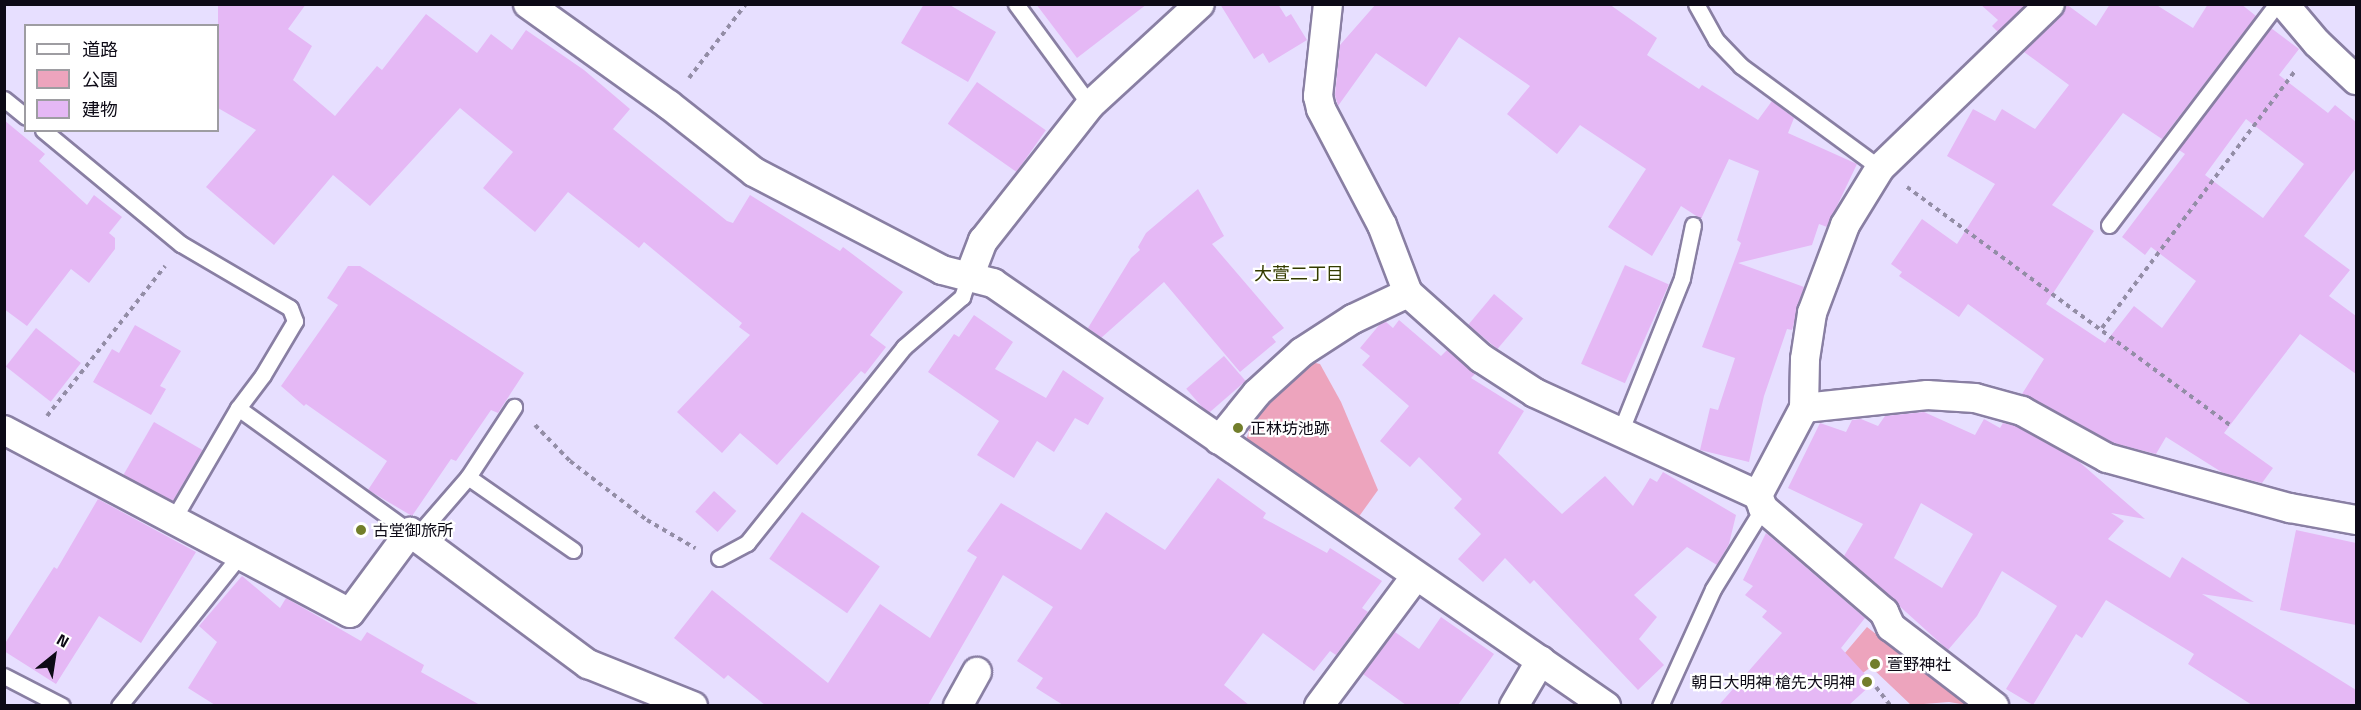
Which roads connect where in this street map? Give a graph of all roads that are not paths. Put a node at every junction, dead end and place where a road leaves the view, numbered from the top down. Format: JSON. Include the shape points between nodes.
{"nodes":[{"id":1,"x":528,"y":4,"type":"edge"},
{"id":2,"x":1016,"y":4,"type":"edge"},
{"id":3,"x":1200,"y":4,"type":"edge"},
{"id":4,"x":1328,"y":4,"type":"edge"},
{"id":5,"x":1696,"y":4,"type":"edge"},
{"id":6,"x":2050,"y":4,"type":"edge"},
{"id":7,"x":2277,"y":4,"type":"edge"},
{"id":8,"x":2284,"y":4,"type":"edge"},
{"id":9,"x":2356,"y":80,"type":"edge"},
{"id":10,"x":4,"y":99,"type":"edge"},
{"id":11,"x":1090,"y":105,"type":"junction"},
{"id":12,"x":24,"y":115,"type":"edge"},
{"id":13,"x":45,"y":132,"type":"edge"},
{"id":14,"x":1880,"y":168,"type":"junction"},
{"id":15,"x":1693,"y":225,"type":"dead end"},
{"id":16,"x":2109,"y":225,"type":"dead end"},
{"id":17,"x":969,"y":277,"type":"junction"},
{"id":18,"x":1408,"y":294,"type":"junction"},
{"id":19,"x":514,"y":407,"type":"road end"},
{"id":20,"x":238,"y":408,"type":"junction"},
{"id":21,"x":1804,"y":408,"type":"junction"},
{"id":22,"x":1621,"y":430,"type":"junction"},
{"id":23,"x":16,"y":435,"type":"edge"},
{"id":24,"x":1219,"y":440,"type":"junction"},
{"id":25,"x":468,"y":477,"type":"junction"},
{"id":26,"x":1761,"y":501,"type":"junction"},
{"id":27,"x":174,"y":518,"type":"junction"},
{"id":28,"x":2356,"y":520,"type":"edge"},
{"id":29,"x":413,"y":535,"type":"junction"},
{"id":30,"x":573,"y":549,"type":"dead end"},
{"id":31,"x":240,"y":555,"type":"junction"},
{"id":32,"x":719,"y":558,"type":"road end"},
{"id":33,"x":1416,"y":576,"type":"junction"},
{"id":34,"x":1541,"y":660,"type":"junction"},
{"id":35,"x":977,"y":672,"type":"dead end"},
{"id":36,"x":4,"y":676,"type":"edge"},
{"id":37,"x":62,"y":705,"type":"edge"},
{"id":38,"x":119,"y":705,"type":"edge"},
{"id":39,"x":693,"y":705,"type":"edge"},
{"id":40,"x":958,"y":705,"type":"edge"},
{"id":41,"x":1319,"y":705,"type":"edge"},
{"id":42,"x":1514,"y":705,"type":"edge"},
{"id":43,"x":1605,"y":705,"type":"edge"},
{"id":44,"x":1660,"y":705,"type":"edge"},
{"id":45,"x":1995,"y":705,"type":"edge"}],
"edges":[{"from":1,"to":17,"type":"street","via":[[669,105],[754,172],[942,270]]},
{"from":2,"to":11,"type":"lane"},
{"from":3,"to":11,"type":"street"},
{"from":4,"to":18,"type":"street","via":[[1318,96],[1321,109],[1382,225]]},
{"from":5,"to":14,"type":"lane","via":[[1716,40],[1741,66]]},
{"from":6,"to":14,"type":"street"},
{"from":7,"to":16,"type":"lane"},
{"from":8,"to":9,"type":"street"},
{"from":10,"to":12,"type":"lane"},
{"from":11,"to":17,"type":"street","via":[[983,241]]},
{"from":13,"to":20,"type":"lane","via":[[182,244],[290,308],[295,321]]},
{"from":14,"to":21,"type":"street","via":[[1845,225],[1818,290],[1806,347]]},
{"from":15,"to":22,"type":"lane","via":[[1682,278]]},
{"from":17,"to":24,"type":"street","via":[[993,283]]},
{"from":17,"to":32,"type":"lane","via":[[962,297],[904,347],[747,543]]},
{"from":18,"to":22,"type":"street","via":[[1455,337],[1507,376],[1563,408]]},
{"from":18,"to":24,"type":"street","via":[[1353,319],[1302,352],[1257,393]]},
{"from":19,"to":25,"type":"lane"},
{"from":20,"to":27,"type":"lane"},
{"from":20,"to":29,"type":"lane"},
{"from":21,"to":26,"type":"street"},
{"from":21,"to":28,"type":"street","via":[[1927,395],[1975,398],[2022,411],[2107,458],[2290,508]]},
{"from":22,"to":26,"type":"street"},
{"from":23,"to":27,"type":"street"},
{"from":24,"to":33,"type":"street"},
{"from":25,"to":29,"type":"lane"},
{"from":25,"to":30,"type":"lane"},
{"from":26,"to":44,"type":"lane","via":[[1713,589]]},
{"from":26,"to":45,"type":"street","via":[[1884,612],[1891,627]]},
{"from":27,"to":31,"type":"street"},
{"from":29,"to":31,"type":"street","via":[[350,613]]},
{"from":29,"to":39,"type":"street","via":[[588,664]]},
{"from":31,"to":38,"type":"lane"},
{"from":33,"to":34,"type":"street"},
{"from":33,"to":41,"type":"street"},
{"from":34,"to":42,"type":"street"},
{"from":34,"to":43,"type":"street"},
{"from":35,"to":40,"type":"street"},
{"from":36,"to":37,"type":"lane"}]}
